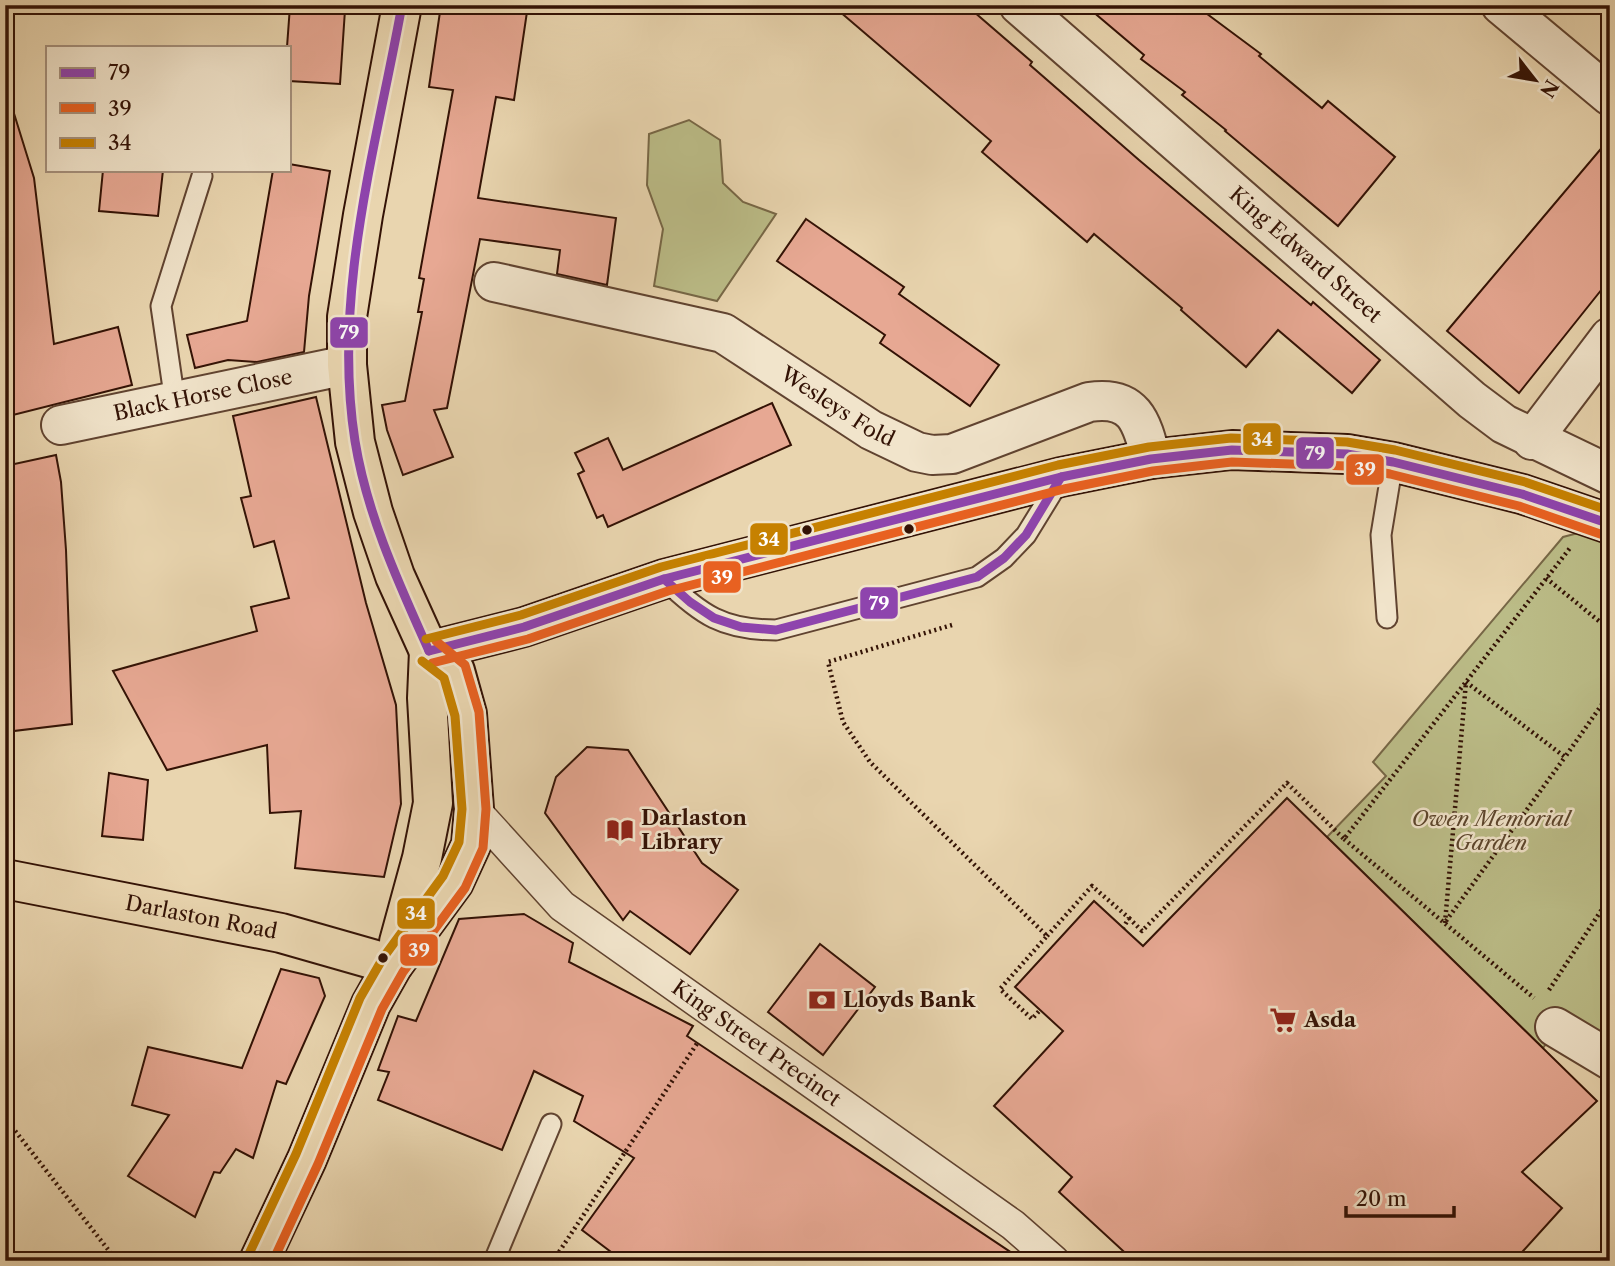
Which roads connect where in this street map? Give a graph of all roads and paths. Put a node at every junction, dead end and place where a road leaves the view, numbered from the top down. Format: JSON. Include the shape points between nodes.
{"nodes":[{"id":1,"x":402,"y":5,"type":"edge"},
{"id":2,"x":1019,"y":5,"type":"edge"},
{"id":3,"x":1501,"y":5,"type":"edge"},
{"id":4,"x":1610,"y":96,"type":"edge"},
{"id":5,"x":202,"y":176,"type":"dead end"},
{"id":6,"x":494,"y":282,"type":"dead end"},
{"id":7,"x":1610,"y":337,"type":"edge"},
{"id":8,"x":347,"y":365,"type":"junction"},
{"id":9,"x":175,"y":401,"type":"junction"},
{"id":10,"x":61,"y":425,"type":"dead end"},
{"id":11,"x":1532,"y":440,"type":"junction"},
{"id":12,"x":1152,"y":459,"type":"junction"},
{"id":13,"x":1393,"y":462,"type":"junction"},
{"id":14,"x":1610,"y":475,"type":"edge"},
{"id":15,"x":1061,"y":477,"type":"junction"},
{"id":16,"x":1603,"y":521,"type":"edge"},
{"id":17,"x":1546,"y":578,"type":"junction"},
{"id":18,"x":664,"y":579,"type":"junction"},
{"id":19,"x":1387,"y":618,"type":"dead end"},
{"id":20,"x":952,"y":625,"type":"dead end"},
{"id":21,"x":1610,"y":630,"type":"edge"},
{"id":22,"x":429,"y":651,"type":"junction"},
{"id":23,"x":1466,"y":681,"type":"junction"},
{"id":24,"x":1610,"y":693,"type":"edge"},
{"id":25,"x":1565,"y":757,"type":"junction"},
{"id":26,"x":474,"y":810,"type":"junction"},
{"id":27,"x":1344,"y":839,"type":"junction"},
{"id":28,"x":5,"y":879,"type":"edge"},
{"id":29,"x":1610,"y":897,"type":"edge"},
{"id":30,"x":1129,"y":918,"type":"junction"},
{"id":31,"x":1445,"y":923,"type":"junction"},
{"id":32,"x":1123,"y":928,"type":"dead end"},
{"id":33,"x":1047,"y":936,"type":"junction"},
{"id":34,"x":393,"y":965,"type":"junction"},
{"id":35,"x":1040,"y":1010,"type":"dead end"},
{"id":36,"x":716,"y":1015,"type":"junction"},
{"id":37,"x":1547,"y":1015,"type":"junction"},
{"id":38,"x":1610,"y":1060,"type":"edge"},
{"id":39,"x":5,"y":1118,"type":"edge"},
{"id":40,"x":551,"y":1124,"type":"dead end"},
{"id":41,"x":117,"y":1261,"type":"edge"},
{"id":42,"x":259,"y":1261,"type":"edge"},
{"id":43,"x":494,"y":1261,"type":"edge"},
{"id":44,"x":553,"y":1261,"type":"edge"},
{"id":45,"x":1054,"y":1261,"type":"edge"}],
"edges":[{"from":1,"to":8,"type":"main road","via":[[347,317]]},
{"from":2,"to":11,"type":"street","name":"King Edward Street","via":[[1472,400]]},
{"from":3,"to":4,"type":"street"},
{"from":5,"to":9,"type":"lane","via":[[161,306]]},
{"from":6,"to":12,"type":"street","name":"Wesleys Fold","via":[[723,333],[871,429],[917,452],[952,454],[1108,399],[1134,414]]},
{"from":7,"to":11,"type":"street"},
{"from":8,"to":9,"type":"street","name":"Black Horse Close"},
{"from":8,"to":22,"type":"main road","via":[[355,442],[373,512]]},
{"from":9,"to":10,"type":"street","name":"Black Horse Close"},
{"from":11,"to":14,"type":"street","name":"King Edward Street"},
{"from":12,"to":13,"type":"main road","via":[[1232,450],[1347,454]]},
{"from":12,"to":15,"type":"main road"},
{"from":13,"to":16,"type":"main road","via":[[1522,494]]},
{"from":13,"to":19,"type":"lane","via":[[1381,535]]},
{"from":15,"to":18,"type":"main road"},
{"from":15,"to":18,"type":"lane","via":[[1026,535],[977,577],[776,630],[748,630],[714,620]]},
{"from":16,"to":17,"type":"path","via":[[1582,532]]},
{"from":17,"to":21,"type":"path"},
{"from":17,"to":23,"type":"path"},
{"from":18,"to":22,"type":"main road","via":[[524,628]]},
{"from":20,"to":33,"type":"path","via":[[828,662],[843,722],[870,762]]},
{"from":22,"to":26,"type":"main road","via":[[455,671],[467,713]]},
{"from":22,"to":34,"type":"main road","via":[[433,803]]},
{"from":23,"to":25,"type":"path"},
{"from":23,"to":27,"type":"path"},
{"from":23,"to":31,"type":"path"},
{"from":24,"to":25,"type":"path"},
{"from":25,"to":31,"type":"path"},
{"from":26,"to":34,"type":"main road","via":[[471,845],[454,882]]},
{"from":26,"to":36,"type":"street","name":"King Street Precinct","via":[[562,906]]},
{"from":27,"to":30,"type":"path","via":[[1287,783],[1142,931]]},
{"from":27,"to":31,"type":"path"},
{"from":28,"to":34,"type":"main road","name":"Darlaston Road","via":[[281,933]]},
{"from":29,"to":37,"type":"path"},
{"from":30,"to":32,"type":"path"},
{"from":30,"to":33,"type":"path","via":[[1093,886]]},
{"from":31,"to":37,"type":"path"},
{"from":33,"to":35,"type":"path","via":[[1000,989],[1032,1019]]},
{"from":34,"to":42,"type":"main road","via":[[370,1004]]},
{"from":36,"to":44,"type":"path"},
{"from":36,"to":45,"type":"street","name":"King Street Precinct","via":[[1013,1225]]},
{"from":37,"to":38,"type":"street"},
{"from":39,"to":41,"type":"path"},
{"from":40,"to":43,"type":"lane"}]}
